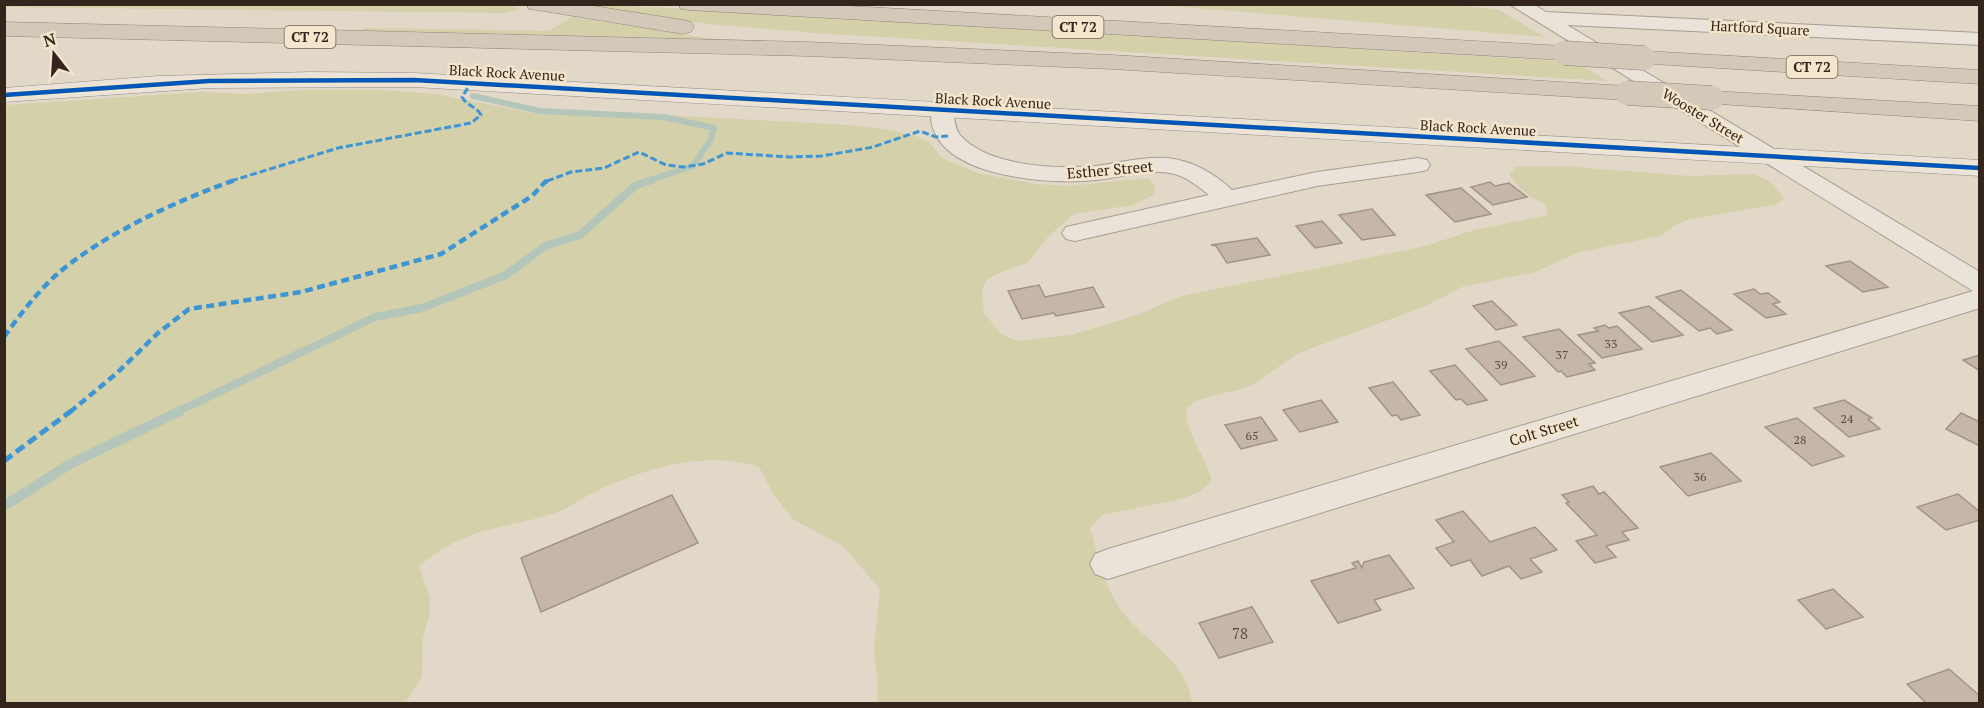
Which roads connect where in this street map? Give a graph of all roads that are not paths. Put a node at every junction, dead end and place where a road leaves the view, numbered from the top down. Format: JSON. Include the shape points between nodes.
{"nodes":[{"id":1,"x":537,"y":4,"type":"edge"},
{"id":2,"x":689,"y":4,"type":"edge"},
{"id":3,"x":1063,"y":4,"type":"edge"},
{"id":4,"x":1518,"y":4,"type":"edge"},
{"id":5,"x":1540,"y":18,"type":"junction"},
{"id":6,"x":4,"y":29,"type":"edge"},
{"id":7,"x":1980,"y":39,"type":"edge"},
{"id":8,"x":615,"y":44,"type":"junction"},
{"id":9,"x":1467,"y":48,"type":"junction"},
{"id":10,"x":4,"y":49,"type":"edge"},
{"id":11,"x":1304,"y":73,"type":"junction"},
{"id":12,"x":1980,"y":77,"type":"edge"},
{"id":13,"x":4,"y":95,"type":"edge"},
{"id":14,"x":942,"y":110,"type":"junction"},
{"id":15,"x":1980,"y":114,"type":"edge"},
{"id":16,"x":1768,"y":156,"type":"junction"},
{"id":17,"x":1418,"y":165,"type":"dead end"},
{"id":18,"x":1980,"y":168,"type":"edge"},
{"id":19,"x":1226,"y":198,"type":"junction"},
{"id":20,"x":1074,"y":233,"type":"dead end"},
{"id":21,"x":1980,"y":284,"type":"edge"},
{"id":22,"x":1980,"y":298,"type":"edge"},
{"id":23,"x":1108,"y":564,"type":"dead end"}],
"edges":[{"from":1,"to":11,"type":"highway","via":[[579,13],[743,33],[1197,61]]},
{"from":2,"to":9,"type":"highway","number":"CT 72"},
{"from":3,"to":9,"type":"highway"},
{"from":4,"to":5,"type":"street","name":"Wooster Street"},
{"from":5,"to":7,"type":"street","name":"Hartford Square"},
{"from":5,"to":16,"type":"street","name":"Wooster Street"},
{"from":6,"to":8,"type":"highway","number":"CT 72"},
{"from":8,"to":10,"type":"highway","via":[[502,48]]},
{"from":8,"to":11,"type":"highway","number":"CT 72","via":[[957,55]]},
{"from":9,"to":12,"type":"highway","number":"CT 72","bridge":true},
{"from":11,"to":15,"type":"highway","number":"CT 72","bridge":true},
{"from":13,"to":14,"type":"street","name":"Black Rock Avenue","via":[[174,81],[332,78]]},
{"from":14,"to":16,"type":"street","name":"Black Rock Avenue"},
{"from":14,"to":19,"type":"street","name":"Esther Street","via":[[943,127],[949,137],[960,148],[995,164],[1061,174],[1157,165],[1176,167],[1211,183]]},
{"from":16,"to":18,"type":"street","name":"Black Rock Avenue"},
{"from":16,"to":21,"type":"street","name":"Wooster Street"},
{"from":17,"to":19,"type":"street","via":[[1317,179]]},
{"from":19,"to":20,"type":"street"},
{"from":22,"to":23,"type":"street","name":"Colt Street"}]}
